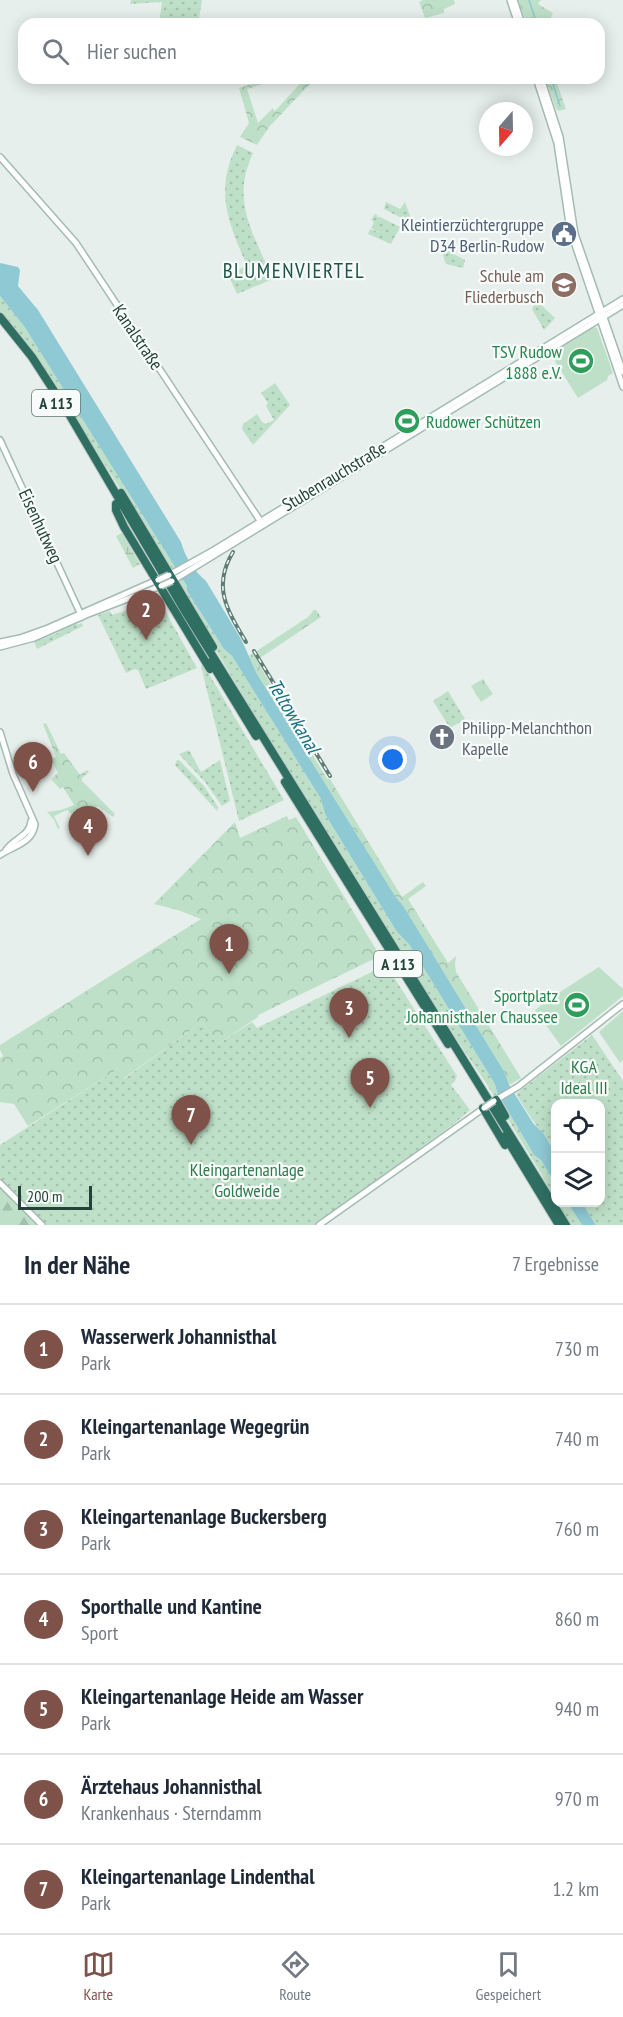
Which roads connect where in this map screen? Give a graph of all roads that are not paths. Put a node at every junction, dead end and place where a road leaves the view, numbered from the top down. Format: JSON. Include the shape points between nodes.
{"nodes":[{"id":1,"x":512,"y":0,"type":"edge"},
{"id":2,"x":518,"y":18,"type":"edge"},
{"id":3,"x":538,"y":84,"type":"edge"},
{"id":4,"x":543,"y":84,"type":"edge"},
{"id":5,"x":0,"y":157,"type":"edge"},
{"id":6,"x":568,"y":208,"type":"junction"},
{"id":7,"x":623,"y":299,"type":"edge"},
{"id":8,"x":623,"y":305,"type":"edge"},
{"id":9,"x":600,"y":316,"type":"junction"},
{"id":10,"x":0,"y":317,"type":"edge"},
{"id":11,"x":0,"y":325,"type":"edge"},
{"id":12,"x":623,"y":372,"type":"edge"},
{"id":13,"x":623,"y":387,"type":"edge"},
{"id":14,"x":0,"y":440,"type":"edge"},
{"id":15,"x":98,"y":468,"type":"junction"},
{"id":16,"x":116,"y":504,"type":"junction"},
{"id":17,"x":262,"y":523,"type":"junction"},
{"id":18,"x":173,"y":576,"type":"junction"},
{"id":19,"x":158,"y":583,"type":"junction"},
{"id":20,"x":81,"y":615,"type":"junction"},
{"id":21,"x":0,"y":642,"type":"edge"},
{"id":22,"x":0,"y":647,"type":"edge"},
{"id":23,"x":227,"y":678,"type":"junction"},
{"id":24,"x":227,"y":689,"type":"junction"},
{"id":25,"x":0,"y":732,"type":"edge"},
{"id":26,"x":0,"y":855,"type":"edge"},
{"id":27,"x":623,"y":1004,"type":"edge"},
{"id":28,"x":496,"y":1100,"type":"junction"},
{"id":29,"x":483,"y":1108,"type":"junction"},
{"id":30,"x":537,"y":1178,"type":"junction"},
{"id":31,"x":0,"y":1183,"type":"edge"},
{"id":32,"x":542,"y":1196,"type":"junction"},
{"id":33,"x":563,"y":1224,"type":"edge"},
{"id":34,"x":42,"y":1225,"type":"edge"},
{"id":35,"x":319,"y":1225,"type":"edge"}],
"edges":[{"from":1,"to":2,"type":"main road"},
{"from":3,"to":6,"type":"main road","via":[[555,135]]},
{"from":4,"to":6,"type":"main road","via":[[559,133]]},
{"from":5,"to":17,"type":"main road","name":"Kanalstraße","via":[[76,243]]},
{"from":6,"to":9,"type":"main road"},
{"from":7,"to":9,"type":"main road"},
{"from":8,"to":9,"type":"main road"},
{"from":9,"to":12,"type":"main road"},
{"from":9,"to":13,"type":"main road"},
{"from":9,"to":17,"type":"main road","name":"Stubenrauchstraße"},
{"from":10,"to":15,"type":"highway","number":"A 113","via":[[32,357]]},
{"from":11,"to":15,"type":"highway","number":"A 113","via":[[40,376]]},
{"from":14,"to":20,"type":"main road","name":"Eisenhutweg"},
{"from":15,"to":16,"type":"highway","number":"A 113"},
{"from":15,"to":18,"type":"highway","via":[[108,474],[124,497]]},
{"from":15,"to":23,"type":"highway","number":"A 113"},
{"from":16,"to":19,"type":"highway","via":[[124,527]]},
{"from":16,"to":24,"type":"highway","number":"A 113"},
{"from":17,"to":18,"type":"main road","name":"Stubenrauchstraße"},
{"from":17,"to":18,"type":"main road","name":"Stubenrauchstraße","via":[[197,567]]},
{"from":18,"to":19,"type":"main road","bridge":true},
{"from":18,"to":23,"type":"highway"},
{"from":19,"to":20,"type":"main road"},
{"from":19,"to":24,"type":"highway","via":[[198,651]]},
{"from":20,"to":21,"type":"main road"},
{"from":20,"to":22,"type":"main road","via":[[34,638]]},
{"from":23,"to":30,"type":"highway","number":"A 113"},
{"from":24,"to":32,"type":"highway","number":"A 113"},
{"from":25,"to":26,"type":"main road","via":[[35,824],[32,834]]},
{"from":27,"to":28,"type":"main road"},
{"from":28,"to":29,"type":"main road","bridge":true},
{"from":28,"to":30,"type":"highway","via":[[538,1173]]},
{"from":29,"to":32,"type":"highway"},
{"from":29,"to":35,"type":"main road"},
{"from":30,"to":33,"type":"highway","number":"A 113"},
{"from":31,"to":34,"type":"main road"},
{"from":32,"to":33,"type":"highway","number":"A 113"}]}
